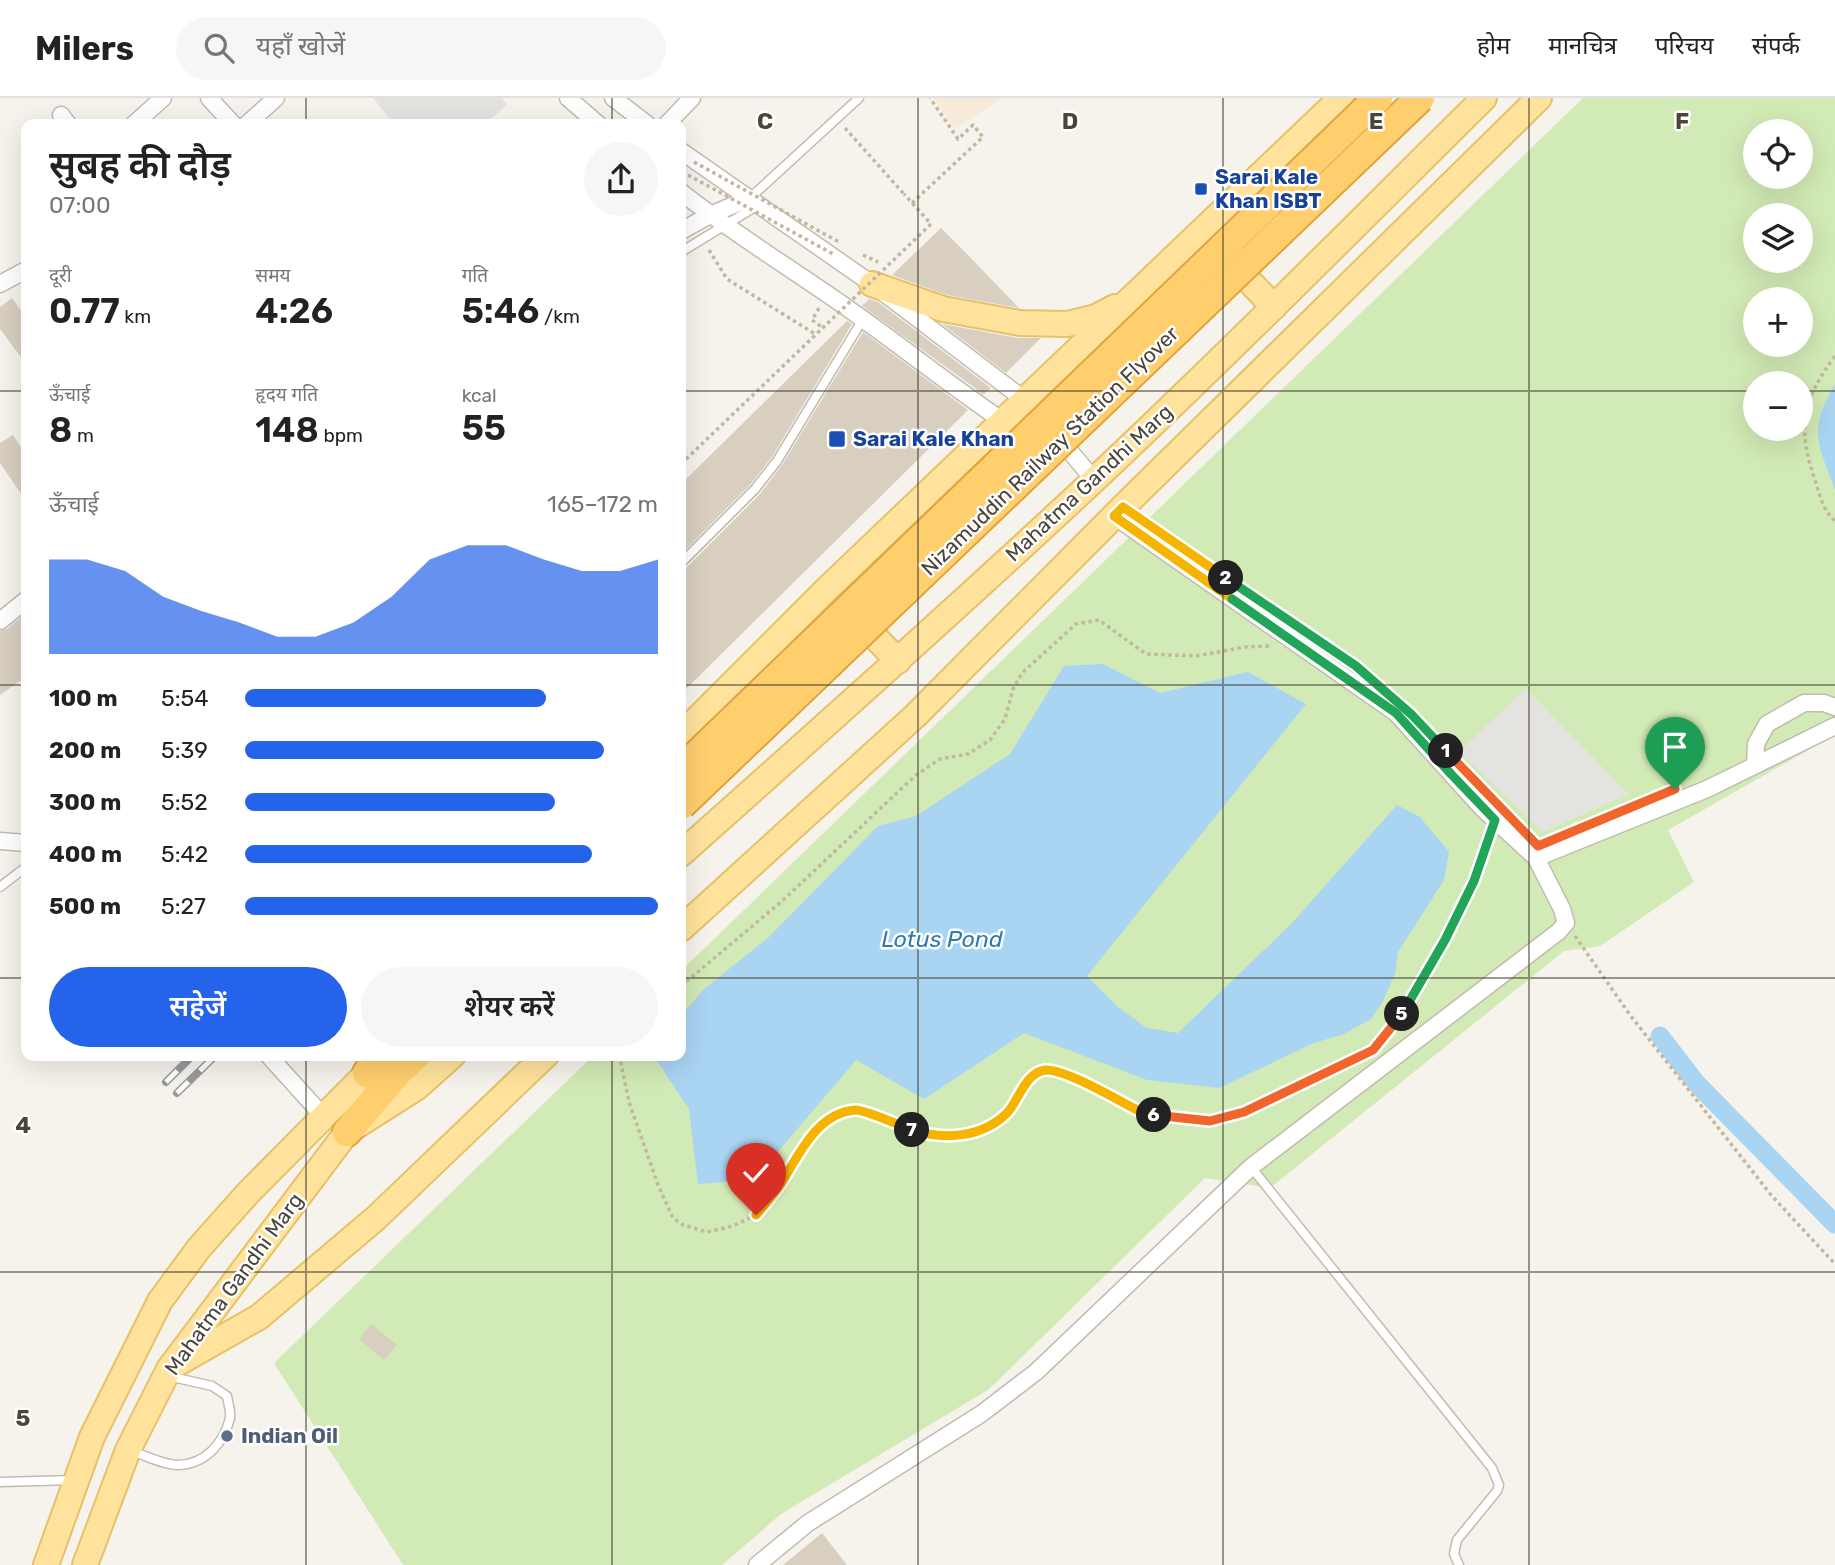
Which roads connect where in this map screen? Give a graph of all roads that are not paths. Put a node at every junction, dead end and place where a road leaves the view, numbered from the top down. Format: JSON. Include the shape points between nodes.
{"nodes":[{"id":1,"x":163,"y":98,"type":"edge"},
{"id":2,"x":209,"y":98,"type":"edge"},
{"id":3,"x":276,"y":98,"type":"edge"},
{"id":4,"x":568,"y":98,"type":"edge"},
{"id":5,"x":613,"y":98,"type":"edge"},
{"id":6,"x":692,"y":98,"type":"edge"},
{"id":7,"x":859,"y":98,"type":"edge"},
{"id":8,"x":1341,"y":98,"type":"edge"},
{"id":9,"x":1378,"y":98,"type":"edge"},
{"id":10,"x":1420,"y":98,"type":"edge"},
{"id":11,"x":1484,"y":98,"type":"edge"},
{"id":12,"x":1539,"y":98,"type":"edge"},
{"id":13,"x":140,"y":119,"type":"edge"},
{"id":14,"x":228,"y":119,"type":"edge"},
{"id":15,"x":253,"y":119,"type":"edge"},
{"id":16,"x":592,"y":119,"type":"edge"},
{"id":17,"x":640,"y":119,"type":"edge"},
{"id":18,"x":672,"y":119,"type":"edge"},
{"id":19,"x":686,"y":154,"type":"edge"},
{"id":20,"x":686,"y":196,"type":"edge"},
{"id":21,"x":754,"y":202,"type":"junction"},
{"id":22,"x":709,"y":215,"type":"junction"},
{"id":23,"x":725,"y":226,"type":"junction"},
{"id":24,"x":686,"y":228,"type":"edge"},
{"id":25,"x":1202,"y":232,"type":"junction"},
{"id":26,"x":686,"y":249,"type":"edge"},
{"id":27,"x":21,"y":273,"type":"edge"},
{"id":28,"x":0,"y":284,"type":"edge"},
{"id":29,"x":872,"y":284,"type":"junction"},
{"id":30,"x":1132,"y":299,"type":"junction"},
{"id":31,"x":1274,"y":307,"type":"junction"},
{"id":32,"x":863,"y":318,"type":"junction"},
{"id":33,"x":1026,"y":399,"type":"junction"},
{"id":34,"x":1003,"y":422,"type":"junction"},
{"id":35,"x":1094,"y":481,"type":"junction"},
{"id":36,"x":1114,"y":516,"type":"junction"},
{"id":37,"x":686,"y":558,"type":"edge"},
{"id":38,"x":828,"y":588,"type":"junction"},
{"id":39,"x":21,"y":604,"type":"edge"},
{"id":40,"x":0,"y":621,"type":"edge"},
{"id":41,"x":898,"y":661,"type":"junction"},
{"id":42,"x":1835,"y":707,"type":"edge"},
{"id":43,"x":1835,"y":726,"type":"edge"},
{"id":44,"x":686,"y":730,"type":"edge"},
{"id":45,"x":686,"y":765,"type":"edge"},
{"id":46,"x":1755,"y":765,"type":"junction"},
{"id":47,"x":686,"y":800,"type":"edge"},
{"id":48,"x":0,"y":841,"type":"edge"},
{"id":49,"x":21,"y":842,"type":"edge"},
{"id":50,"x":686,"y":850,"type":"edge"},
{"id":51,"x":1536,"y":858,"type":"junction"},
{"id":52,"x":21,"y":871,"type":"edge"},
{"id":53,"x":0,"y":887,"type":"edge"},
{"id":54,"x":686,"y":924,"type":"edge"},
{"id":55,"x":273,"y":1061,"type":"edge"},
{"id":56,"x":374,"y":1061,"type":"edge"},
{"id":57,"x":410,"y":1061,"type":"edge"},
{"id":58,"x":446,"y":1061,"type":"edge"},
{"id":59,"x":540,"y":1061,"type":"edge"},
{"id":60,"x":323,"y":1116,"type":"junction"},
{"id":61,"x":347,"y":1132,"type":"junction"},
{"id":62,"x":1251,"y":1167,"type":"junction"},
{"id":63,"x":167,"y":1372,"type":"junction"},
{"id":64,"x":128,"y":1450,"type":"junction"},
{"id":65,"x":76,"y":1480,"type":"junction"},
{"id":66,"x":0,"y":1482,"type":"edge"},
{"id":67,"x":46,"y":1565,"type":"edge"},
{"id":68,"x":85,"y":1565,"type":"edge"},
{"id":69,"x":757,"y":1565,"type":"edge"},
{"id":70,"x":1460,"y":1565,"type":"edge"}],
"edges":[{"from":1,"to":13,"type":"street"},
{"from":2,"to":14,"type":"street"},
{"from":3,"to":15,"type":"street"},
{"from":4,"to":16,"type":"street"},
{"from":5,"to":17,"type":"street"},
{"from":6,"to":18,"type":"street"},
{"from":7,"to":21,"type":"lane"},
{"from":8,"to":25,"type":"main road"},
{"from":9,"to":45,"type":"highway","name":"Nizamuddin Railway Station Flyover","bridge":true},
{"from":10,"to":47,"type":"highway","name":"Nizamuddin Railway Station Flyover","bridge":true},
{"from":11,"to":31,"type":"main road","name":"Mahatma Gandhi Marg"},
{"from":12,"to":36,"type":"main road"},
{"from":19,"to":21,"type":"street"},
{"from":20,"to":22,"type":"street"},
{"from":21,"to":22,"type":"street"},
{"from":21,"to":23,"type":"lane"},
{"from":21,"to":29,"type":"street"},
{"from":22,"to":23,"type":"street"},
{"from":22,"to":24,"type":"street"},
{"from":23,"to":26,"type":"lane"},
{"from":23,"to":32,"type":"street"},
{"from":25,"to":30,"type":"main road"},
{"from":25,"to":31,"type":"main road"},
{"from":27,"to":28,"type":"street"},
{"from":29,"to":30,"type":"main road","via":[[943,309],[1020,323],[1067,324],[1096,317]]},
{"from":29,"to":33,"type":"street"},
{"from":30,"to":33,"type":"main road"},
{"from":31,"to":35,"type":"main road","name":"Mahatma Gandhi Marg"},
{"from":32,"to":34,"type":"street"},
{"from":32,"to":37,"type":"lane","via":[[778,461]]},
{"from":33,"to":34,"type":"main road"},
{"from":33,"to":35,"type":"street"},
{"from":34,"to":35,"type":"street"},
{"from":34,"to":38,"type":"main road"},
{"from":35,"to":41,"type":"main road","name":"Mahatma Gandhi Marg"},
{"from":36,"to":51,"type":"street","via":[[1396,713]]},
{"from":36,"to":54,"type":"main road","via":[[915,716]]},
{"from":38,"to":41,"type":"main road"},
{"from":38,"to":44,"type":"main road"},
{"from":39,"to":40,"type":"street"},
{"from":41,"to":50,"type":"main road","name":"Mahatma Gandhi Marg"},
{"from":42,"to":46,"type":"street","via":[[1804,704],[1767,724],[1756,744]]},
{"from":43,"to":46,"type":"street"},
{"from":46,"to":51,"type":"street"},
{"from":48,"to":49,"type":"street"},
{"from":51,"to":62,"type":"street","via":[[1562,909],[1566,923],[1558,932]]},
{"from":52,"to":53,"type":"lane"},
{"from":55,"to":60,"type":"street"},
{"from":56,"to":60,"type":"main road","name":"Mahatma Gandhi Marg"},
{"from":57,"to":61,"type":"highway"},
{"from":58,"to":61,"type":"main road","name":"Mahatma Gandhi Marg","via":[[416,1088]]},
{"from":59,"to":63,"type":"main road","via":[[376,1218],[259,1317]]},
{"from":60,"to":65,"type":"main road","name":"Mahatma Gandhi Marg","via":[[199,1248],[160,1301],[92,1437]]},
{"from":61,"to":63,"type":"main road","name":"Mahatma Gandhi Marg"},
{"from":62,"to":69,"type":"street","via":[[1036,1372],[981,1414],[818,1515]]},
{"from":62,"to":70,"type":"lane","via":[[1492,1468],[1499,1485],[1457,1540],[1454,1554]]},
{"from":63,"to":64,"type":"main road","name":"Mahatma Gandhi Marg"},
{"from":63,"to":64,"type":"lane","via":[[212,1386],[227,1396],[230,1415],[219,1444],[206,1457],[175,1465]]},
{"from":64,"to":68,"type":"main road","name":"Mahatma Gandhi Marg"},
{"from":65,"to":66,"type":"lane"},
{"from":65,"to":67,"type":"main road","name":"Mahatma Gandhi Marg"}]}
